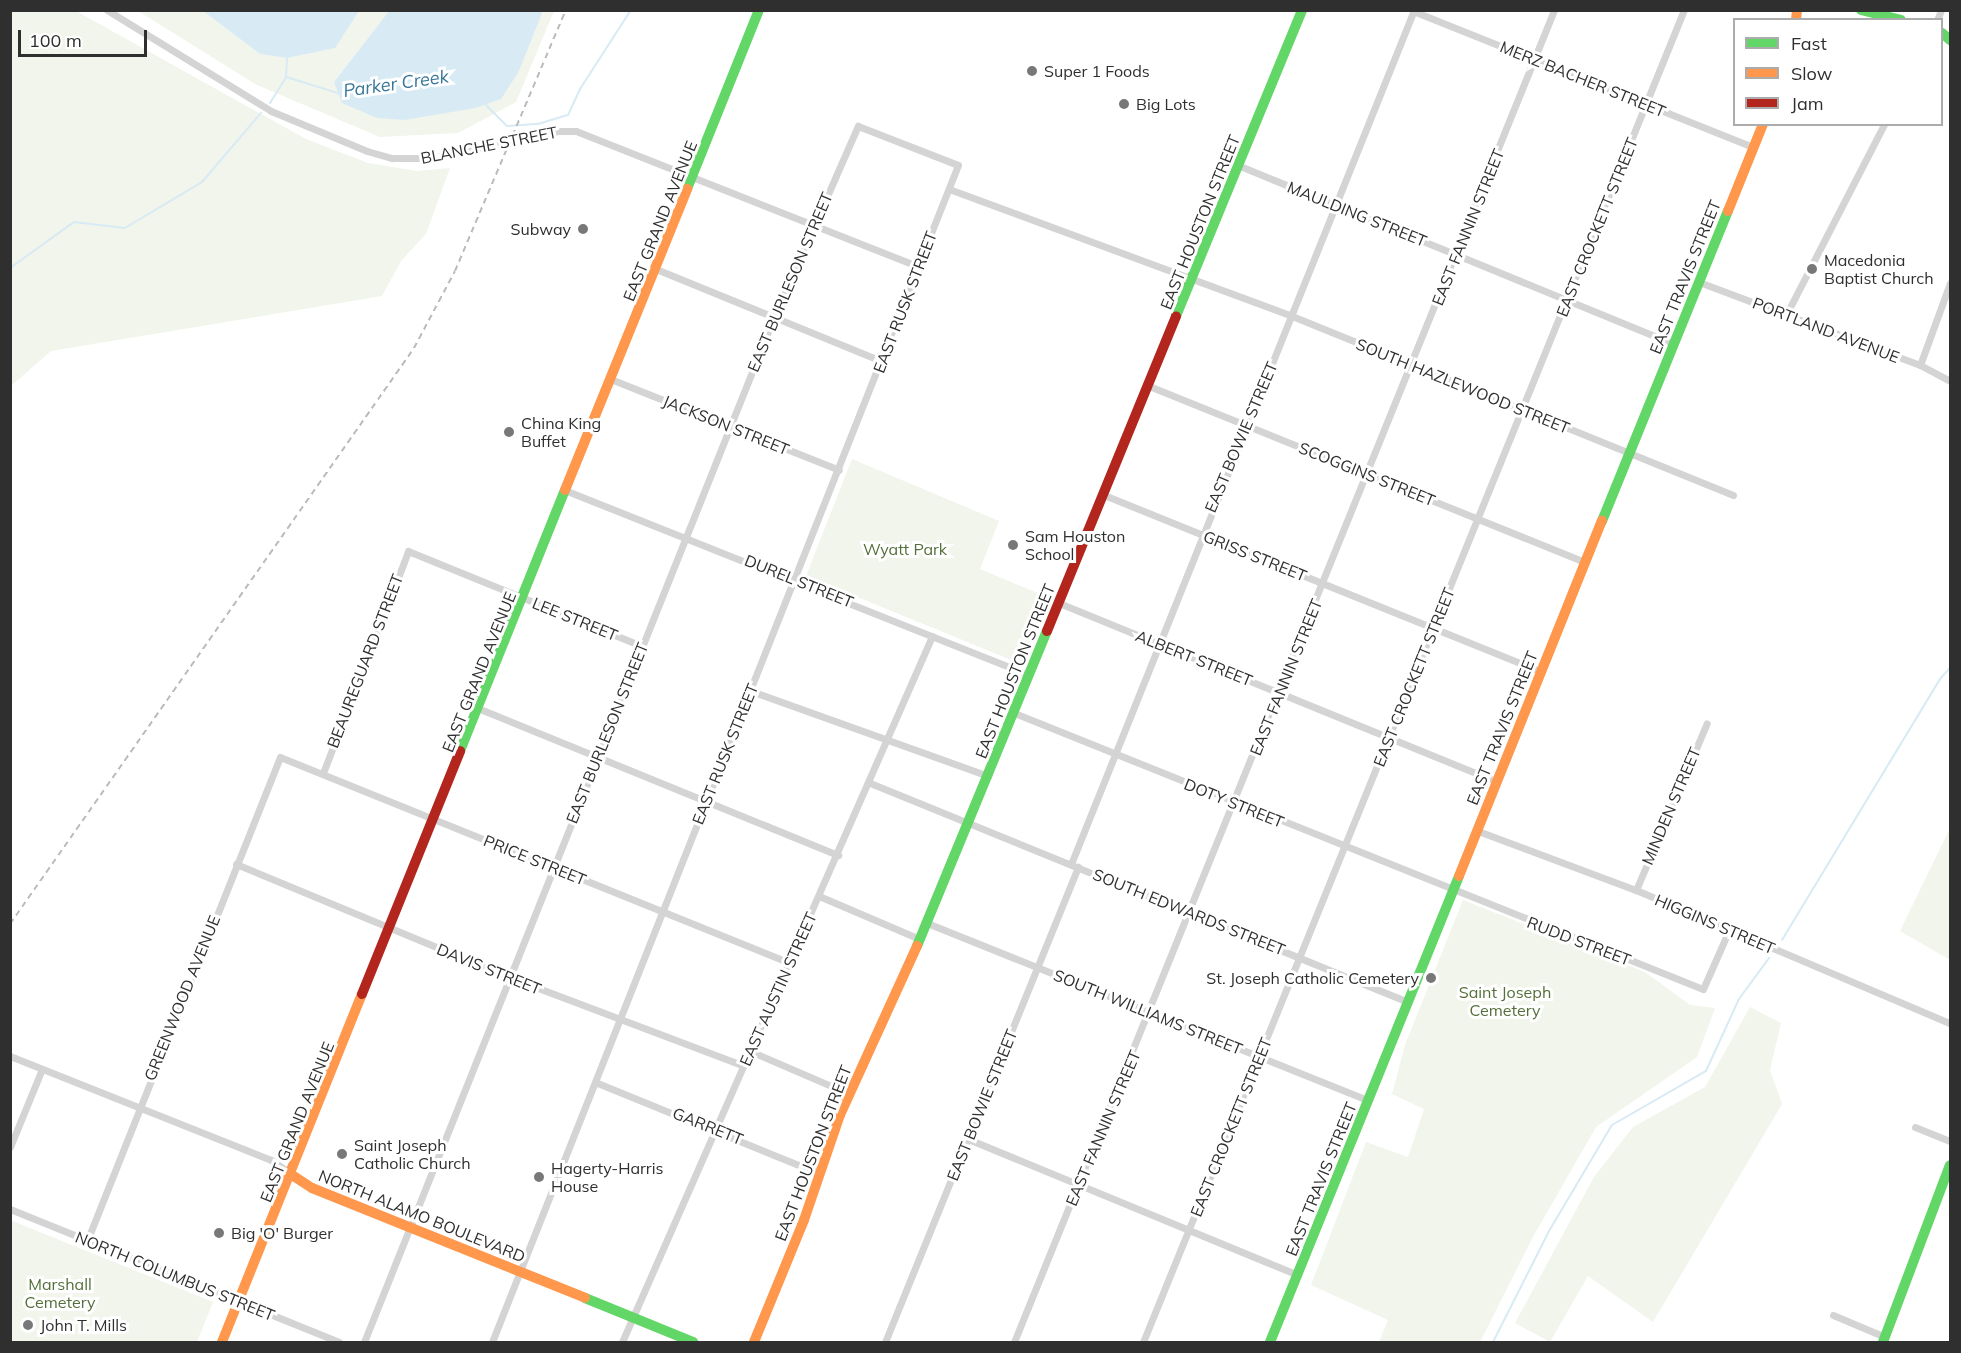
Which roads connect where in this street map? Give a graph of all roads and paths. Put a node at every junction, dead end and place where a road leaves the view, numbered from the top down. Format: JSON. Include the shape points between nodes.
{"nodes":[{"id":1,"x":107,"y":10,"type":"edge"},
{"id":2,"x":759,"y":10,"type":"edge"},
{"id":3,"x":1302,"y":10,"type":"edge"},
{"id":4,"x":1554,"y":10,"type":"edge"},
{"id":5,"x":1684,"y":10,"type":"edge"},
{"id":6,"x":1861,"y":10,"type":"edge"},
{"id":7,"x":1414,"y":11,"type":"edge"},
{"id":8,"x":1894,"y":18,"type":"edge"},
{"id":9,"x":1536,"y":60,"type":"junction"},
{"id":10,"x":1647,"y":105,"type":"junction"},
{"id":11,"x":858,"y":126,"type":"joint"},
{"id":12,"x":1762,"y":126,"type":"edge"},
{"id":13,"x":1883,"y":126,"type":"edge"},
{"id":14,"x":1753,"y":147,"type":"junction"},
{"id":15,"x":1239,"y":166,"type":"junction"},
{"id":16,"x":694,"y":177,"type":"junction"},
{"id":17,"x":949,"y":189,"type":"junction"},
{"id":18,"x":1337,"y":206,"type":"junction"},
{"id":19,"x":812,"y":225,"type":"junction"},
{"id":20,"x":1456,"y":255,"type":"junction"},
{"id":21,"x":917,"y":266,"type":"junction"},
{"id":22,"x":656,"y":269,"type":"junction"},
{"id":23,"x":1192,"y":280,"type":"junction"},
{"id":24,"x":1700,"y":282,"type":"junction"},
{"id":25,"x":1950,"y":283,"type":"edge"},
{"id":26,"x":1567,"y":300,"type":"junction"},
{"id":27,"x":1786,"y":315,"type":"junction"},
{"id":28,"x":1292,"y":316,"type":"junction"},
{"id":29,"x":774,"y":317,"type":"junction"},
{"id":30,"x":1674,"y":344,"type":"junction"},
{"id":31,"x":882,"y":361,"type":"junction"},
{"id":32,"x":1412,"y":364,"type":"junction"},
{"id":33,"x":1920,"y":366,"type":"junction"},
{"id":34,"x":613,"y":380,"type":"junction"},
{"id":35,"x":1950,"y":381,"type":"edge"},
{"id":36,"x":1149,"y":386,"type":"junction"},
{"id":37,"x":1522,"y":410,"type":"junction"},
{"id":38,"x":1246,"y":426,"type":"junction"},
{"id":39,"x":731,"y":427,"type":"junction"},
{"id":40,"x":1629,"y":453,"type":"junction"},
{"id":41,"x":839,"y":470,"type":"junction"},
{"id":42,"x":1368,"y":475,"type":"junction"},
{"id":43,"x":567,"y":491,"type":"junction"},
{"id":44,"x":1104,"y":495,"type":"junction"},
{"id":45,"x":1733,"y":495,"type":"dead end"},
{"id":46,"x":1478,"y":519,"type":"junction"},
{"id":47,"x":1201,"y":534,"type":"junction"},
{"id":48,"x":686,"y":536,"type":"junction"},
{"id":49,"x":408,"y":550,"type":"joint"},
{"id":50,"x":1585,"y":562,"type":"junction"},
{"id":51,"x":796,"y":580,"type":"junction"},
{"id":52,"x":1324,"y":584,"type":"junction"},
{"id":53,"x":524,"y":599,"type":"junction"},
{"id":54,"x":1059,"y":603,"type":"junction"},
{"id":55,"x":1434,"y":628,"type":"junction"},
{"id":56,"x":932,"y":636,"type":"junction"},
{"id":57,"x":1157,"y":642,"type":"junction"},
{"id":58,"x":642,"y":646,"type":"junction"},
{"id":59,"x":1541,"y":672,"type":"junction"},
{"id":60,"x":1029,"y":675,"type":"junction"},
{"id":61,"x":751,"y":691,"type":"junction"},
{"id":62,"x":1280,"y":693,"type":"junction"},
{"id":63,"x":480,"y":709,"type":"junction"},
{"id":64,"x":1014,"y":713,"type":"junction"},
{"id":65,"x":1707,"y":723,"type":"dead end"},
{"id":66,"x":889,"y":737,"type":"junction"},
{"id":67,"x":1389,"y":738,"type":"junction"},
{"id":68,"x":1113,"y":753,"type":"junction"},
{"id":69,"x":280,"y":757,"type":"joint"},
{"id":70,"x":598,"y":758,"type":"junction"},
{"id":71,"x":322,"y":772,"type":"junction"},
{"id":72,"x":988,"y":776,"type":"junction"},
{"id":73,"x":1496,"y":781,"type":"junction"},
{"id":74,"x":870,"y":783,"type":"junction"},
{"id":75,"x":706,"y":801,"type":"junction"},
{"id":76,"x":1235,"y":803,"type":"junction"},
{"id":77,"x":435,"y":819,"type":"junction"},
{"id":78,"x":969,"y":822,"type":"junction"},
{"id":79,"x":1478,"y":831,"type":"junction"},
{"id":80,"x":1344,"y":848,"type":"junction"},
{"id":81,"x":838,"y":855,"type":"junction"},
{"id":82,"x":236,"y":864,"type":"junction"},
{"id":83,"x":1071,"y":864,"type":"junction"},
{"id":84,"x":553,"y":867,"type":"junction"},
{"id":85,"x":1078,"y":867,"type":"junction"},
{"id":86,"x":1636,"y":890,"type":"junction"},
{"id":87,"x":1454,"y":892,"type":"junction"},
{"id":88,"x":819,"y":896,"type":"junction"},
{"id":89,"x":662,"y":912,"type":"junction"},
{"id":90,"x":1191,"y":913,"type":"junction"},
{"id":91,"x":927,"y":923,"type":"junction"},
{"id":92,"x":392,"y":929,"type":"junction"},
{"id":93,"x":1729,"y":930,"type":"junction"},
{"id":94,"x":920,"y":939,"type":"junction"},
{"id":95,"x":1300,"y":958,"type":"junction"},
{"id":96,"x":790,"y":963,"type":"junction"},
{"id":97,"x":1038,"y":968,"type":"junction"},
{"id":98,"x":509,"y":977,"type":"junction"},
{"id":99,"x":1408,"y":1002,"type":"junction"},
{"id":100,"x":1151,"y":1013,"type":"junction"},
{"id":101,"x":619,"y":1020,"type":"junction"},
{"id":102,"x":1950,"y":1023,"type":"edge"},
{"id":103,"x":750,"y":1051,"type":"junction"},
{"id":104,"x":10,"y":1056,"type":"edge"},
{"id":105,"x":1260,"y":1058,"type":"junction"},
{"id":106,"x":744,"y":1066,"type":"junction"},
{"id":107,"x":42,"y":1069,"type":"junction"},
{"id":108,"x":595,"y":1082,"type":"junction"},
{"id":109,"x":850,"y":1094,"type":"junction"},
{"id":110,"x":1369,"y":1101,"type":"junction"},
{"id":111,"x":139,"y":1107,"type":"junction"},
{"id":112,"x":1915,"y":1127,"type":"dead end"},
{"id":113,"x":715,"y":1129,"type":"junction"},
{"id":114,"x":968,"y":1139,"type":"junction"},
{"id":115,"x":1950,"y":1141,"type":"edge"},
{"id":116,"x":10,"y":1147,"type":"edge"},
{"id":117,"x":1950,"y":1165,"type":"edge"},
{"id":118,"x":292,"y":1174,"type":"junction"},
{"id":119,"x":820,"y":1174,"type":"junction"},
{"id":120,"x":1079,"y":1185,"type":"junction"},
{"id":121,"x":10,"y":1209,"type":"edge"},
{"id":122,"x":410,"y":1228,"type":"junction"},
{"id":123,"x":1189,"y":1230,"type":"junction"},
{"id":124,"x":87,"y":1240,"type":"junction"},
{"id":125,"x":520,"y":1272,"type":"junction"},
{"id":126,"x":1298,"y":1275,"type":"junction"},
{"id":127,"x":239,"y":1302,"type":"junction"},
{"id":128,"x":1833,"y":1315,"type":"dead end"},
{"id":129,"x":632,"y":1318,"type":"junction"},
{"id":130,"x":1884,"y":1340,"type":"edge"},
{"id":131,"x":222,"y":1342,"type":"edge"},
{"id":132,"x":339,"y":1342,"type":"edge"},
{"id":133,"x":364,"y":1342,"type":"edge"},
{"id":134,"x":492,"y":1342,"type":"edge"},
{"id":135,"x":622,"y":1342,"type":"edge"},
{"id":136,"x":693,"y":1342,"type":"edge"},
{"id":137,"x":754,"y":1342,"type":"edge"},
{"id":138,"x":885,"y":1342,"type":"edge"},
{"id":139,"x":1014,"y":1342,"type":"edge"},
{"id":140,"x":1143,"y":1342,"type":"edge"},
{"id":141,"x":1271,"y":1342,"type":"edge"}],
"edges":[{"from":1,"to":16,"type":"street","name":"BLANCHE STREET","via":[[280,116],[367,151],[392,158],[432,158],[558,131],[576,131]]},
{"from":2,"to":16,"type":"main road","name":"EAST GRAND AVENUE"},
{"from":3,"to":15,"type":"main road","name":"EAST HOUSTON STREET"},
{"from":4,"to":9,"type":"street","name":"EAST FANNIN STREET"},
{"from":5,"to":10,"type":"street","name":"EAST CROCKETT STREET"},
{"from":6,"to":8,"type":"main road"},
{"from":7,"to":9,"type":"street","name":"MERZ BACHER STREET"},
{"from":7,"to":18,"type":"street","name":"EAST BOWIE STREET"},
{"from":9,"to":10,"type":"street","name":"MERZ BACHER STREET"},
{"from":9,"to":20,"type":"street","name":"EAST FANNIN STREET"},
{"from":10,"to":14,"type":"street","name":"MERZ BACHER STREET"},
{"from":10,"to":26,"type":"street","name":"EAST CROCKETT STREET"},
{"from":11,"to":17,"type":"street","name":"EAST RUSK STREET","via":[[958,165]]},
{"from":11,"to":19,"type":"street","name":"EAST BURLESON STREET"},
{"from":12,"to":14,"type":"main road","name":"EAST TRAVIS STREET"},
{"from":13,"to":27,"type":"street"},
{"from":14,"to":24,"type":"main road","name":"EAST TRAVIS STREET"},
{"from":15,"to":18,"type":"street","name":"MAULDING STREET"},
{"from":15,"to":23,"type":"main road","name":"EAST HOUSTON STREET"},
{"from":16,"to":19,"type":"street","name":"BLANCHE STREET"},
{"from":16,"to":22,"type":"main road","name":"EAST GRAND AVENUE"},
{"from":17,"to":21,"type":"street","name":"EAST RUSK STREET"},
{"from":17,"to":23,"type":"street","name":"SOUTH HAZLEWOOD STREET"},
{"from":18,"to":20,"type":"street","name":"MAULDING STREET"},
{"from":18,"to":28,"type":"street","name":"EAST BOWIE STREET"},
{"from":19,"to":21,"type":"street","name":"BLANCHE STREET"},
{"from":19,"to":29,"type":"street","name":"EAST BURLESON STREET"},
{"from":20,"to":26,"type":"street","name":"MAULDING STREET"},
{"from":20,"to":32,"type":"street","name":"EAST FANNIN STREET"},
{"from":21,"to":31,"type":"street","name":"EAST RUSK STREET"},
{"from":22,"to":29,"type":"street"},
{"from":22,"to":34,"type":"main road","name":"EAST GRAND AVENUE"},
{"from":23,"to":28,"type":"street","name":"SOUTH HAZLEWOOD STREET"},
{"from":23,"to":36,"type":"main road","name":"EAST HOUSTON STREET"},
{"from":24,"to":27,"type":"street","name":"PORTLAND AVENUE"},
{"from":24,"to":30,"type":"main road","name":"EAST TRAVIS STREET"},
{"from":25,"to":33,"type":"street"},
{"from":26,"to":30,"type":"street","name":"MAULDING STREET"},
{"from":26,"to":37,"type":"street","name":"EAST CROCKETT STREET"},
{"from":27,"to":33,"type":"street","name":"PORTLAND AVENUE"},
{"from":28,"to":32,"type":"street","name":"SOUTH HAZLEWOOD STREET"},
{"from":28,"to":38,"type":"street","name":"EAST BOWIE STREET"},
{"from":29,"to":31,"type":"street"},
{"from":29,"to":39,"type":"street","name":"EAST BURLESON STREET"},
{"from":30,"to":40,"type":"main road","name":"EAST TRAVIS STREET"},
{"from":31,"to":41,"type":"street","name":"EAST RUSK STREET"},
{"from":32,"to":37,"type":"street","name":"SOUTH HAZLEWOOD STREET"},
{"from":32,"to":42,"type":"street","name":"EAST FANNIN STREET"},
{"from":33,"to":35,"type":"street","name":"PORTLAND AVENUE"},
{"from":34,"to":39,"type":"street","name":"JACKSON STREET"},
{"from":34,"to":43,"type":"main road","name":"EAST GRAND AVENUE"},
{"from":36,"to":38,"type":"street","name":"SCOGGINS STREET"},
{"from":36,"to":44,"type":"main road","name":"EAST HOUSTON STREET"},
{"from":37,"to":40,"type":"street","name":"SOUTH HAZLEWOOD STREET"},
{"from":37,"to":46,"type":"street","name":"EAST CROCKETT STREET"},
{"from":38,"to":42,"type":"street","name":"SCOGGINS STREET"},
{"from":38,"to":47,"type":"street","name":"EAST BOWIE STREET"},
{"from":39,"to":41,"type":"street","name":"JACKSON STREET"},
{"from":39,"to":48,"type":"street","name":"EAST BURLESON STREET"},
{"from":40,"to":45,"type":"street","name":"SOUTH HAZLEWOOD STREET"},
{"from":40,"to":50,"type":"main road","name":"EAST TRAVIS STREET"},
{"from":41,"to":51,"type":"street","name":"EAST RUSK STREET"},
{"from":42,"to":46,"type":"street","name":"SCOGGINS STREET"},
{"from":42,"to":52,"type":"street","name":"EAST FANNIN STREET"},
{"from":43,"to":48,"type":"street","name":"DUREL STREET"},
{"from":43,"to":53,"type":"main road","name":"EAST GRAND AVENUE"},
{"from":44,"to":47,"type":"street","name":"GRISS STREET"},
{"from":44,"to":54,"type":"main road","name":"EAST HOUSTON STREET"},
{"from":46,"to":50,"type":"street","name":"SCOGGINS STREET"},
{"from":46,"to":55,"type":"street","name":"EAST CROCKETT STREET"},
{"from":47,"to":52,"type":"street","name":"GRISS STREET"},
{"from":47,"to":57,"type":"street","name":"EAST BOWIE STREET"},
{"from":48,"to":51,"type":"street","name":"DUREL STREET"},
{"from":48,"to":58,"type":"street","name":"EAST BURLESON STREET"},
{"from":49,"to":53,"type":"street","name":"LEE STREET"},
{"from":49,"to":71,"type":"street","name":"BEAUREGUARD STREET"},
{"from":50,"to":59,"type":"main road","name":"EAST TRAVIS STREET"},
{"from":51,"to":56,"type":"street","name":"DUREL STREET"},
{"from":51,"to":61,"type":"street","name":"EAST RUSK STREET"},
{"from":52,"to":55,"type":"street","name":"GRISS STREET"},
{"from":52,"to":62,"type":"street","name":"EAST FANNIN STREET"},
{"from":53,"to":58,"type":"street","name":"LEE STREET"},
{"from":53,"to":63,"type":"main road","name":"EAST GRAND AVENUE"},
{"from":54,"to":57,"type":"street","name":"ALBERT STREET"},
{"from":54,"to":60,"type":"main road","name":"EAST HOUSTON STREET"},
{"from":55,"to":59,"type":"street","name":"GRISS STREET"},
{"from":55,"to":67,"type":"street","name":"EAST CROCKETT STREET"},
{"from":56,"to":60,"type":"street","name":"DUREL STREET"},
{"from":56,"to":66,"type":"street","name":"EAST AUSTIN STREET"},
{"from":57,"to":62,"type":"street","name":"ALBERT STREET"},
{"from":57,"to":68,"type":"street","name":"EAST BOWIE STREET"},
{"from":58,"to":70,"type":"street","name":"EAST BURLESON STREET"},
{"from":59,"to":73,"type":"main road","name":"EAST TRAVIS STREET"},
{"from":60,"to":64,"type":"main road","name":"EAST HOUSTON STREET"},
{"from":61,"to":66,"type":"street"},
{"from":61,"to":75,"type":"street","name":"EAST RUSK STREET"},
{"from":62,"to":67,"type":"street","name":"ALBERT STREET"},
{"from":62,"to":76,"type":"street","name":"EAST FANNIN STREET"},
{"from":63,"to":70,"type":"street"},
{"from":63,"to":77,"type":"main road","name":"EAST GRAND AVENUE"},
{"from":64,"to":68,"type":"street","name":"DOTY STREET"},
{"from":64,"to":72,"type":"main road","name":"EAST HOUSTON STREET"},
{"from":65,"to":86,"type":"street","name":"MINDEN STREET"},
{"from":66,"to":72,"type":"street"},
{"from":66,"to":74,"type":"street","name":"EAST AUSTIN STREET"},
{"from":67,"to":73,"type":"street","name":"ALBERT STREET"},
{"from":67,"to":80,"type":"street","name":"EAST CROCKETT STREET"},
{"from":68,"to":76,"type":"street","name":"DOTY STREET"},
{"from":68,"to":83,"type":"street","name":"EAST BOWIE STREET"},
{"from":69,"to":71,"type":"street","name":"PRICE STREET"},
{"from":69,"to":82,"type":"street","name":"GREENWOOD AVENUE"},
{"from":70,"to":75,"type":"street"},
{"from":70,"to":84,"type":"street","name":"EAST BURLESON STREET"},
{"from":71,"to":77,"type":"street","name":"PRICE STREET"},
{"from":72,"to":78,"type":"main road","name":"EAST HOUSTON STREET"},
{"from":73,"to":79,"type":"main road","name":"EAST TRAVIS STREET"},
{"from":74,"to":78,"type":"street","name":"SOUTH EDWARDS STREET"},
{"from":74,"to":81,"type":"street","name":"EAST AUSTIN STREET"},
{"from":75,"to":81,"type":"street"},
{"from":75,"to":89,"type":"street","name":"EAST RUSK STREET"},
{"from":76,"to":80,"type":"street","name":"DOTY STREET"},
{"from":76,"to":90,"type":"street","name":"EAST FANNIN STREET"},
{"from":77,"to":84,"type":"street","name":"PRICE STREET"},
{"from":77,"to":92,"type":"main road","name":"EAST GRAND AVENUE"},
{"from":78,"to":83,"type":"street","name":"SOUTH EDWARDS STREET"},
{"from":78,"to":91,"type":"main road","name":"EAST HOUSTON STREET"},
{"from":79,"to":86,"type":"street","name":"HIGGINS STREET"},
{"from":79,"to":87,"type":"main road","name":"EAST TRAVIS STREET"},
{"from":80,"to":87,"type":"street","name":"DOTY STREET"},
{"from":80,"to":95,"type":"street","name":"EAST CROCKETT STREET"},
{"from":81,"to":88,"type":"street","name":"EAST AUSTIN STREET"},
{"from":82,"to":92,"type":"street","name":"DAVIS STREET"},
{"from":82,"to":111,"type":"street","name":"GREENWOOD AVENUE"},
{"from":83,"to":85,"type":"street","name":"SOUTH EDWARDS STREET"},
{"from":84,"to":89,"type":"street","name":"PRICE STREET"},
{"from":84,"to":98,"type":"street","name":"EAST BURLESON STREET"},
{"from":85,"to":90,"type":"street","name":"SOUTH EDWARDS STREET"},
{"from":85,"to":97,"type":"street","name":"EAST BOWIE STREET"},
{"from":86,"to":93,"type":"street","name":"HIGGINS STREET"},
{"from":87,"to":93,"type":"street","name":"RUDD STREET","via":[[1703,989]]},
{"from":87,"to":99,"type":"main road","name":"EAST TRAVIS STREET"},
{"from":88,"to":94,"type":"street"},
{"from":88,"to":96,"type":"street","name":"EAST AUSTIN STREET"},
{"from":89,"to":96,"type":"street","name":"PRICE STREET"},
{"from":89,"to":101,"type":"street","name":"EAST RUSK STREET"},
{"from":90,"to":95,"type":"street","name":"SOUTH EDWARDS STREET"},
{"from":90,"to":100,"type":"street","name":"EAST FANNIN STREET"},
{"from":91,"to":94,"type":"main road","name":"EAST HOUSTON STREET"},
{"from":91,"to":97,"type":"street","name":"SOUTH WILLIAMS STREET"},
{"from":92,"to":98,"type":"street","name":"DAVIS STREET"},
{"from":92,"to":118,"type":"main road","name":"EAST GRAND AVENUE"},
{"from":93,"to":102,"type":"street","name":"HIGGINS STREET"},
{"from":94,"to":109,"type":"main road","name":"EAST HOUSTON STREET"},
{"from":95,"to":99,"type":"street","name":"SOUTH EDWARDS STREET"},
{"from":95,"to":105,"type":"street","name":"EAST CROCKETT STREET"},
{"from":96,"to":103,"type":"street","name":"EAST AUSTIN STREET"},
{"from":97,"to":100,"type":"street","name":"SOUTH WILLIAMS STREET"},
{"from":97,"to":114,"type":"street","name":"EAST BOWIE STREET"},
{"from":98,"to":101,"type":"street","name":"DAVIS STREET"},
{"from":98,"to":122,"type":"street","name":"EAST BURLESON STREET"},
{"from":99,"to":110,"type":"main road","name":"EAST TRAVIS STREET"},
{"from":100,"to":105,"type":"street","name":"SOUTH WILLIAMS STREET"},
{"from":100,"to":120,"type":"street","name":"EAST FANNIN STREET"},
{"from":101,"to":106,"type":"street","name":"DAVIS STREET"},
{"from":101,"to":108,"type":"street","name":"EAST RUSK STREET"},
{"from":103,"to":106,"type":"street","name":"EAST AUSTIN STREET"},
{"from":103,"to":109,"type":"street"},
{"from":104,"to":107,"type":"street","name":"NORTH ALAMO BOULEVARD"},
{"from":105,"to":110,"type":"street","name":"SOUTH WILLIAMS STREET"},
{"from":105,"to":123,"type":"street","name":"EAST CROCKETT STREET"},
{"from":106,"to":113,"type":"street","name":"EAST AUSTIN STREET"},
{"from":107,"to":111,"type":"street","name":"NORTH ALAMO BOULEVARD"},
{"from":107,"to":116,"type":"street"},
{"from":108,"to":113,"type":"street","name":"GARRETT"},
{"from":108,"to":125,"type":"street","name":"EAST RUSK STREET"},
{"from":109,"to":119,"type":"main road","name":"EAST HOUSTON STREET"},
{"from":110,"to":126,"type":"main road","name":"EAST TRAVIS STREET"},
{"from":111,"to":118,"type":"street","name":"NORTH ALAMO BOULEVARD","via":[[271,1160]]},
{"from":111,"to":124,"type":"street","name":"GREENWOOD AVENUE"},
{"from":112,"to":115,"type":"street"},
{"from":113,"to":119,"type":"street","name":"GARRETT"},
{"from":113,"to":129,"type":"street","name":"EAST AUSTIN STREET"},
{"from":114,"to":120,"type":"street"},
{"from":114,"to":138,"type":"street","name":"EAST BOWIE STREET"},
{"from":117,"to":130,"type":"main road"},
{"from":118,"to":122,"type":"main road","name":"NORTH ALAMO BOULEVARD","via":[[312,1188]]},
{"from":118,"to":127,"type":"main road","name":"EAST GRAND AVENUE"},
{"from":119,"to":137,"type":"main road","name":"EAST HOUSTON STREET"},
{"from":120,"to":123,"type":"street"},
{"from":120,"to":139,"type":"street","name":"EAST FANNIN STREET"},
{"from":121,"to":124,"type":"street","name":"NORTH COLUMBUS STREET"},
{"from":122,"to":125,"type":"main road","name":"NORTH ALAMO BOULEVARD"},
{"from":122,"to":133,"type":"street","name":"EAST BURLESON STREET"},
{"from":123,"to":126,"type":"street"},
{"from":123,"to":140,"type":"street","name":"EAST CROCKETT STREET"},
{"from":124,"to":127,"type":"street","name":"NORTH COLUMBUS STREET"},
{"from":125,"to":129,"type":"main road","name":"NORTH ALAMO BOULEVARD"},
{"from":125,"to":134,"type":"street","name":"EAST RUSK STREET"},
{"from":126,"to":141,"type":"main road","name":"EAST TRAVIS STREET"},
{"from":127,"to":131,"type":"main road","name":"EAST GRAND AVENUE"},
{"from":127,"to":132,"type":"street","name":"NORTH COLUMBUS STREET"},
{"from":128,"to":130,"type":"street"},
{"from":129,"to":135,"type":"street","name":"EAST AUSTIN STREET"},
{"from":129,"to":136,"type":"main road","name":"NORTH ALAMO BOULEVARD"}]}
